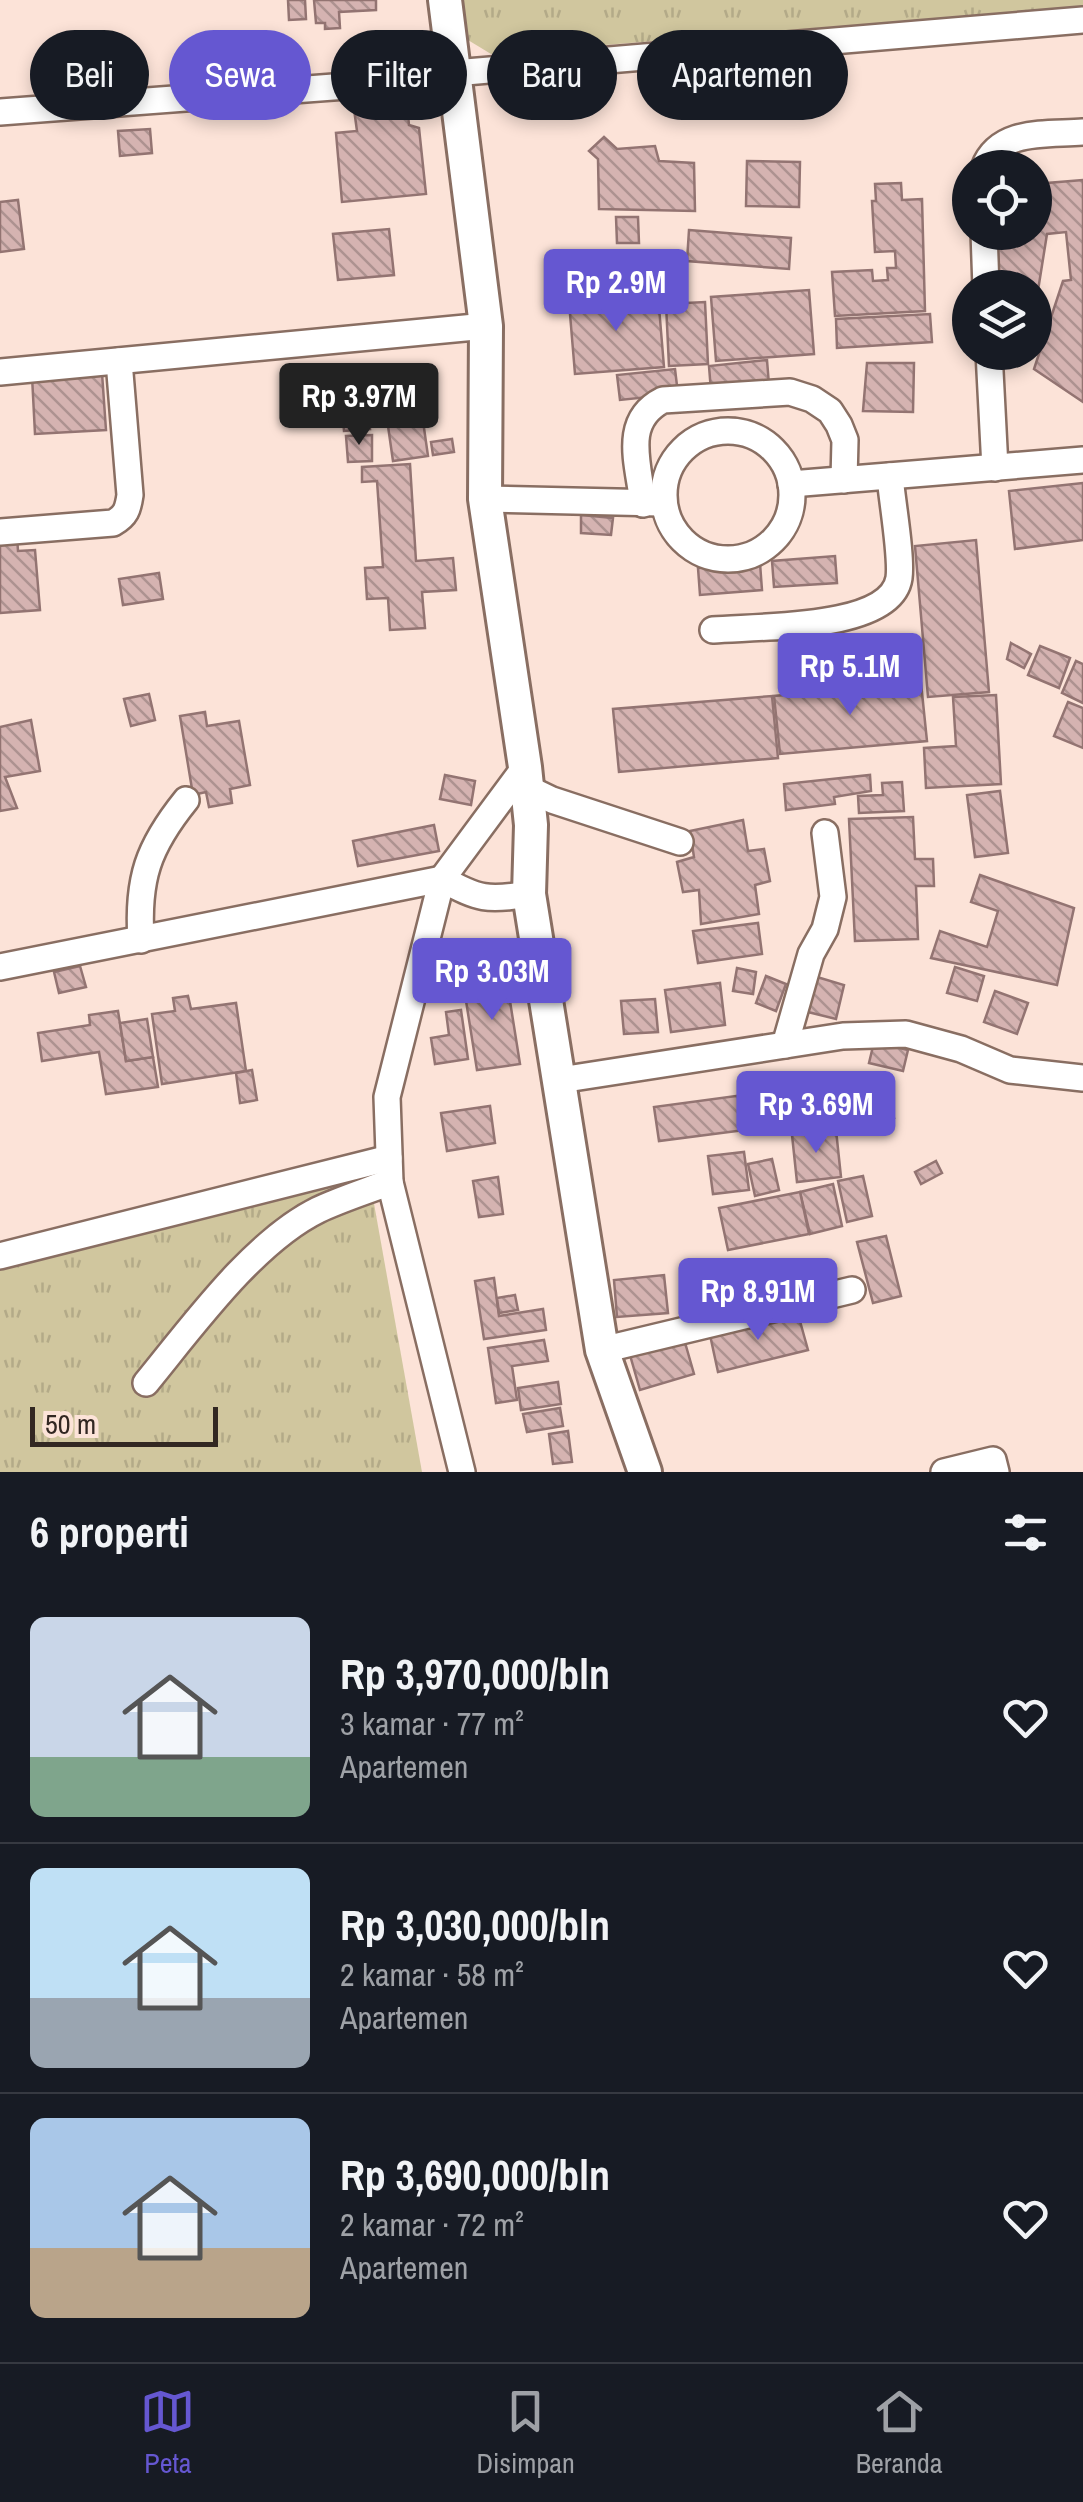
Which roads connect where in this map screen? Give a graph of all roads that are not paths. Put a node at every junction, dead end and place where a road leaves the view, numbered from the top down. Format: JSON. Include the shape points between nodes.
{"nodes":[{"id":1,"x":445,"y":0,"type":"edge"},
{"id":2,"x":1083,"y":20,"type":"edge"},
{"id":3,"x":449,"y":30,"type":"edge"},
{"id":4,"x":467,"y":72,"type":"edge"},
{"id":5,"x":331,"y":87,"type":"edge"},
{"id":6,"x":0,"y":112,"type":"edge"},
{"id":7,"x":460,"y":120,"type":"edge"},
{"id":8,"x":1083,"y":132,"type":"edge"},
{"id":9,"x":993,"y":150,"type":"edge"},
{"id":10,"x":486,"y":326,"type":"junction"},
{"id":11,"x":118,"y":361,"type":"junction"},
{"id":12,"x":990,"y":370,"type":"edge"},
{"id":13,"x":0,"y":372,"type":"edge"},
{"id":14,"x":1083,"y":460,"type":"edge"},
{"id":15,"x":994,"y":468,"type":"junction"},
{"id":16,"x":890,"y":476,"type":"junction"},
{"id":17,"x":844,"y":480,"type":"junction"},
{"id":18,"x":791,"y":484,"type":"junction"},
{"id":19,"x":485,"y":499,"type":"junction"},
{"id":20,"x":654,"y":503,"type":"junction"},
{"id":21,"x":0,"y":532,"type":"edge"},
{"id":22,"x":713,"y":630,"type":"dead end"},
{"id":23,"x":526,"y":777,"type":"junction"},
{"id":24,"x":186,"y":800,"type":"dead end"},
{"id":25,"x":824,"y":833,"type":"dead end"},
{"id":26,"x":680,"y":842,"type":"dead end"},
{"id":27,"x":442,"y":879,"type":"junction"},
{"id":28,"x":529,"y":894,"type":"junction"},
{"id":29,"x":142,"y":940,"type":"junction"},
{"id":30,"x":0,"y":967,"type":"edge"},
{"id":31,"x":785,"y":1044,"type":"junction"},
{"id":32,"x":1083,"y":1078,"type":"edge"},
{"id":33,"x":560,"y":1080,"type":"junction"},
{"id":34,"x":389,"y":1170,"type":"junction"},
{"id":35,"x":0,"y":1256,"type":"edge"},
{"id":36,"x":852,"y":1290,"type":"dead end"},
{"id":37,"x":602,"y":1350,"type":"junction"},
{"id":38,"x":146,"y":1383,"type":"dead end"},
{"id":39,"x":462,"y":1472,"type":"edge"},
{"id":40,"x":645,"y":1472,"type":"edge"}],
"edges":[{"from":1,"to":3,"type":"main road"},
{"from":2,"to":4,"type":"street"},
{"from":5,"to":6,"type":"street"},
{"from":7,"to":10,"type":"main road"},
{"from":8,"to":9,"type":"street","via":[[1012,138]]},
{"from":10,"to":11,"type":"street"},
{"from":10,"to":19,"type":"main road"},
{"from":11,"to":13,"type":"street"},
{"from":11,"to":21,"type":"street","via":[[128,510],[113,523]]},
{"from":12,"to":15,"type":"street"},
{"from":14,"to":15,"type":"street"},
{"from":15,"to":16,"type":"street"},
{"from":16,"to":17,"type":"street"},
{"from":16,"to":22,"type":"street","via":[[899,578],[886,599],[845,619]]},
{"from":17,"to":18,"type":"street"},
{"from":17,"to":20,"type":"street","via":[[845,440],[830,412],[812,400],[790,392],[663,400],[636,424]]},
{"from":18,"to":20,"type":"street","via":[[779,456],[755,436],[725,430],[695,438],[673,460]]},
{"from":18,"to":20,"type":"street","via":[[789,516],[772,542],[746,557],[715,558],[686,545]]},
{"from":19,"to":20,"type":"street"},
{"from":19,"to":23,"type":"main road"},
{"from":23,"to":26,"type":"street","via":[[552,800]]},
{"from":23,"to":27,"type":"street"},
{"from":23,"to":28,"type":"main road"},
{"from":24,"to":29,"type":"street","via":[[150,852],[140,903]]},
{"from":25,"to":31,"type":"street","via":[[833,897]]},
{"from":27,"to":28,"type":"street","via":[[472,896]]},
{"from":27,"to":29,"type":"street"},
{"from":27,"to":34,"type":"street","via":[[387,1096]]},
{"from":28,"to":33,"type":"main road"},
{"from":29,"to":30,"type":"street"},
{"from":31,"to":32,"type":"street","via":[[906,1034],[1010,1070]]},
{"from":31,"to":33,"type":"street"},
{"from":33,"to":37,"type":"main road"},
{"from":34,"to":35,"type":"street"},
{"from":34,"to":38,"type":"street","via":[[284,1231],[216,1297]]},
{"from":34,"to":39,"type":"street"},
{"from":36,"to":37,"type":"street"},
{"from":37,"to":40,"type":"main road"}]}
